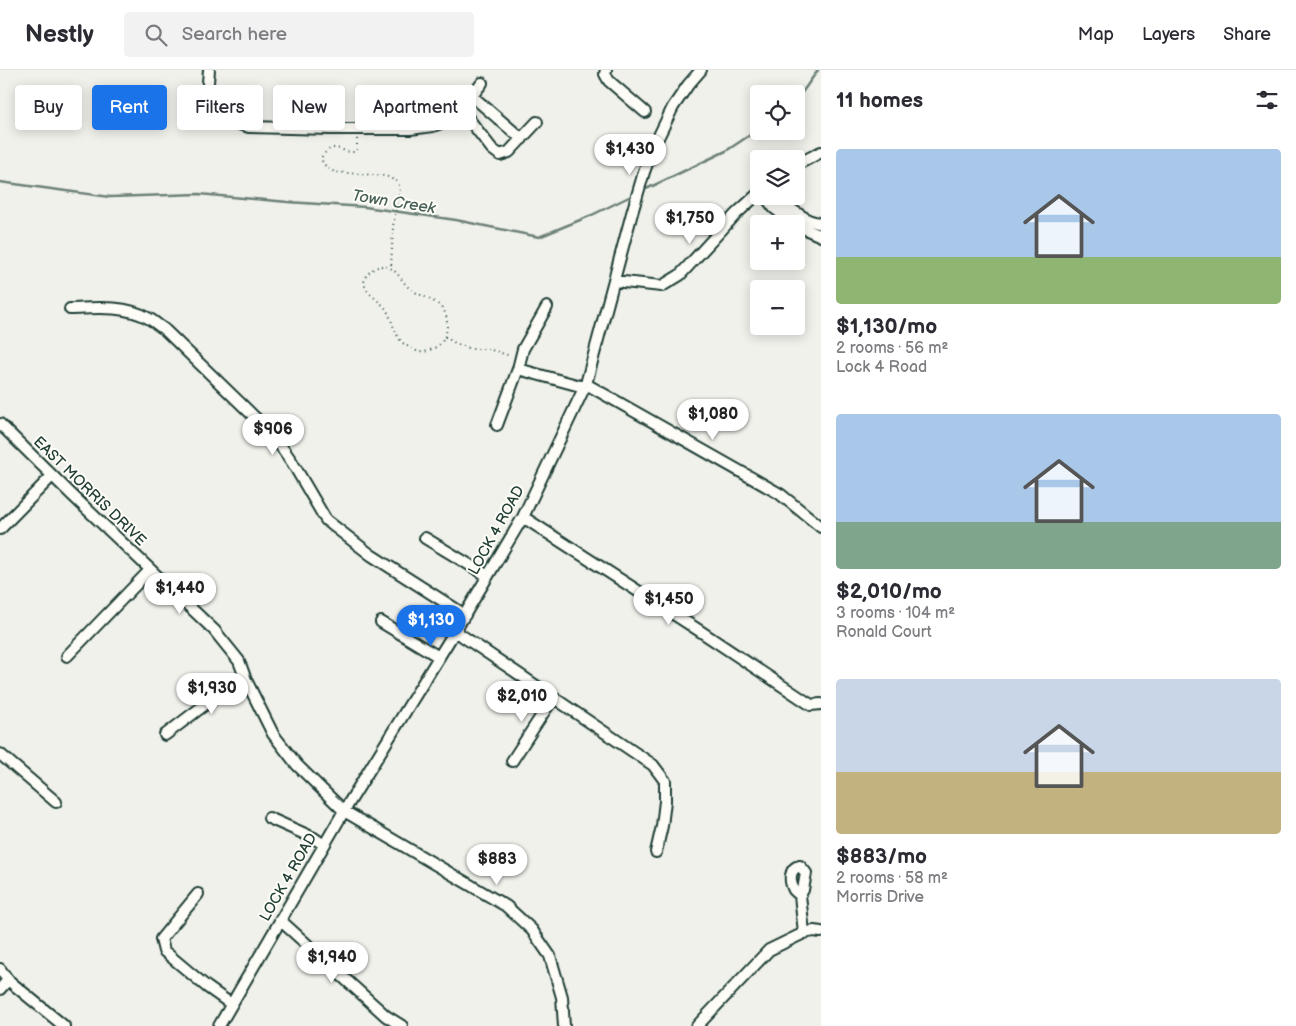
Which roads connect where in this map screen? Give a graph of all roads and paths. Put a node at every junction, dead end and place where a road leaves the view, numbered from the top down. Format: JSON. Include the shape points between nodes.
{"nodes":[{"id":1,"x":209,"y":70,"type":"edge"},
{"id":2,"x":606,"y":70,"type":"edge"},
{"id":3,"x":701,"y":70,"type":"edge"},
{"id":4,"x":482,"y":83,"type":"dead end"},
{"id":5,"x":476,"y":91,"type":"edge"},
{"id":6,"x":476,"y":99,"type":"edge"},
{"id":7,"x":645,"y":112,"type":"dead end"},
{"id":8,"x":537,"y":122,"type":"dead end"},
{"id":9,"x":355,"y":129,"type":"edge"},
{"id":10,"x":476,"y":129,"type":"edge"},
{"id":11,"x":357,"y":130,"type":"edge"},
{"id":12,"x":522,"y":139,"type":"junction"},
{"id":13,"x":821,"y":152,"type":"edge"},
{"id":14,"x":805,"y":160,"type":"edge"},
{"id":15,"x":750,"y":201,"type":"edge"},
{"id":16,"x":772,"y":205,"type":"edge"},
{"id":17,"x":784,"y":205,"type":"edge"},
{"id":18,"x":783,"y":215,"type":"edge"},
{"id":19,"x":821,"y":224,"type":"edge"},
{"id":20,"x":805,"y":229,"type":"edge"},
{"id":21,"x":821,"y":236,"type":"edge"},
{"id":22,"x":391,"y":269,"type":"junction"},
{"id":23,"x":614,"y":280,"type":"junction"},
{"id":24,"x":547,"y":307,"type":"dead end"},
{"id":25,"x":70,"y":309,"type":"dead end"},
{"id":26,"x":445,"y":337,"type":"junction"},
{"id":27,"x":519,"y":364,"type":"junction"},
{"id":28,"x":585,"y":386,"type":"junction"},
{"id":29,"x":0,"y":424,"type":"edge"},
{"id":30,"x":497,"y":425,"type":"dead end"},
{"id":31,"x":52,"y":476,"type":"junction"},
{"id":32,"x":523,"y":517,"type":"junction"},
{"id":33,"x":821,"y":527,"type":"edge"},
{"id":34,"x":0,"y":529,"type":"edge"},
{"id":35,"x":426,"y":538,"type":"dead end"},
{"id":36,"x":150,"y":570,"type":"junction"},
{"id":37,"x":488,"y":576,"type":"junction"},
{"id":38,"x":465,"y":615,"type":"junction"},
{"id":39,"x":381,"y":622,"type":"dead end"},
{"id":40,"x":455,"y":631,"type":"junction"},
{"id":41,"x":67,"y":656,"type":"dead end"},
{"id":42,"x":439,"y":657,"type":"junction"},
{"id":43,"x":244,"y":675,"type":"junction"},
{"id":44,"x":553,"y":698,"type":"junction"},
{"id":45,"x":821,"y":704,"type":"edge"},
{"id":46,"x":165,"y":736,"type":"dead end"},
{"id":47,"x":0,"y":754,"type":"edge"},
{"id":48,"x":512,"y":761,"type":"dead end"},
{"id":49,"x":56,"y":802,"type":"dead end"},
{"id":50,"x":344,"y":811,"type":"junction"},
{"id":51,"x":269,"y":818,"type":"dead end"},
{"id":52,"x":324,"y":845,"type":"junction"},
{"id":53,"x":656,"y":852,"type":"dead end"},
{"id":54,"x":198,"y":894,"type":"dead end"},
{"id":55,"x":800,"y":895,"type":"dead end"},
{"id":56,"x":280,"y":920,"type":"junction"},
{"id":57,"x":821,"y":932,"type":"edge"},
{"id":58,"x":804,"y":933,"type":"junction"},
{"id":59,"x":0,"y":969,"type":"edge"},
{"id":60,"x":8,"y":980,"type":"junction"},
{"id":61,"x":0,"y":989,"type":"edge"},
{"id":62,"x":232,"y":1004,"type":"junction"},
{"id":63,"x":64,"y":1026,"type":"edge"},
{"id":64,"x":219,"y":1026,"type":"edge"},
{"id":65,"x":402,"y":1026,"type":"edge"},
{"id":66,"x":564,"y":1026,"type":"edge"},
{"id":67,"x":697,"y":1026,"type":"edge"}],
"edges":[{"from":1,"to":9,"type":"street","via":[[207,95],[229,121],[249,127]]},
{"from":2,"to":7,"type":"street","via":[[609,81]]},
{"from":3,"to":23,"type":"street","name":"LOCK 4 ROAD","via":[[673,107],[660,131],[644,172]]},
{"from":4,"to":5,"type":"street"},
{"from":6,"to":12,"type":"street"},
{"from":8,"to":12,"type":"street"},
{"from":10,"to":12,"type":"street","via":[[492,150],[500,155],[509,152]]},
{"from":11,"to":22,"type":"path","via":[[355,152],[331,148],[321,158],[328,169],[335,172],[386,176],[398,182],[400,189],[393,226]]},
{"from":13,"to":14,"type":"street"},
{"from":15,"to":23,"type":"street","via":[[680,275],[662,286]]},
{"from":16,"to":18,"type":"street"},
{"from":17,"to":19,"type":"street"},
{"from":20,"to":21,"type":"street"},
{"from":22,"to":26,"type":"path","via":[[404,284],[442,307],[447,328]]},
{"from":22,"to":26,"type":"path","via":[[373,268],[364,282],[375,300],[385,307],[398,338],[418,352],[425,352]]},
{"from":23,"to":28,"type":"street","name":"LOCK 4 ROAD"},
{"from":24,"to":27,"type":"street","via":[[523,349]]},
{"from":25,"to":38,"type":"street","via":[[113,308],[133,312],[164,329],[273,435],[326,520],[371,555]]},
{"from":26,"to":27,"type":"path","via":[[472,349],[488,349]]},
{"from":27,"to":28,"type":"street"},
{"from":27,"to":30,"type":"street"},
{"from":28,"to":32,"type":"street","name":"LOCK 4 ROAD"},
{"from":28,"to":33,"type":"street","via":[[780,494]]},
{"from":29,"to":31,"type":"street","name":"EAST MORRIS DRIVE"},
{"from":31,"to":34,"type":"street"},
{"from":31,"to":36,"type":"street","name":"EAST MORRIS DRIVE"},
{"from":32,"to":37,"type":"street","name":"LOCK 4 ROAD"},
{"from":32,"to":45,"type":"street","via":[[811,705]]},
{"from":35,"to":37,"type":"street"},
{"from":36,"to":41,"type":"street"},
{"from":36,"to":43,"type":"street","name":"EAST MORRIS DRIVE","via":[[214,630],[239,661]]},
{"from":37,"to":38,"type":"street","name":"LOCK 4 ROAD"},
{"from":38,"to":40,"type":"street","name":"LOCK 4 ROAD"},
{"from":39,"to":42,"type":"street"},
{"from":40,"to":42,"type":"street","name":"LOCK 4 ROAD"},
{"from":40,"to":44,"type":"street"},
{"from":42,"to":50,"type":"street","name":"LOCK 4 ROAD"},
{"from":43,"to":46,"type":"street"},
{"from":43,"to":50,"type":"street","name":"EAST MORRIS DRIVE","via":[[273,734],[296,765]]},
{"from":44,"to":48,"type":"street"},
{"from":44,"to":53,"type":"street","via":[[653,766],[665,781],[662,826]]},
{"from":47,"to":49,"type":"street"},
{"from":50,"to":52,"type":"street","name":"LOCK 4 ROAD"},
{"from":50,"to":66,"type":"street","name":"EAST MORRIS DRIVE","via":[[506,906],[532,930],[550,956],[562,998]]},
{"from":51,"to":52,"type":"street"},
{"from":52,"to":56,"type":"street","name":"LOCK 4 ROAD"},
{"from":54,"to":62,"type":"street","via":[[161,939],[164,951]]},
{"from":55,"to":58,"type":"street"},
{"from":56,"to":62,"type":"street","name":"LOCK 4 ROAD"},
{"from":56,"to":65,"type":"street","via":[[386,1016]]},
{"from":57,"to":58,"type":"street"},
{"from":58,"to":67,"type":"street","via":[[769,950]]},
{"from":59,"to":60,"type":"street"},
{"from":60,"to":61,"type":"street"},
{"from":60,"to":63,"type":"street"},
{"from":62,"to":64,"type":"street","name":"LOCK 4 ROAD"}]}
